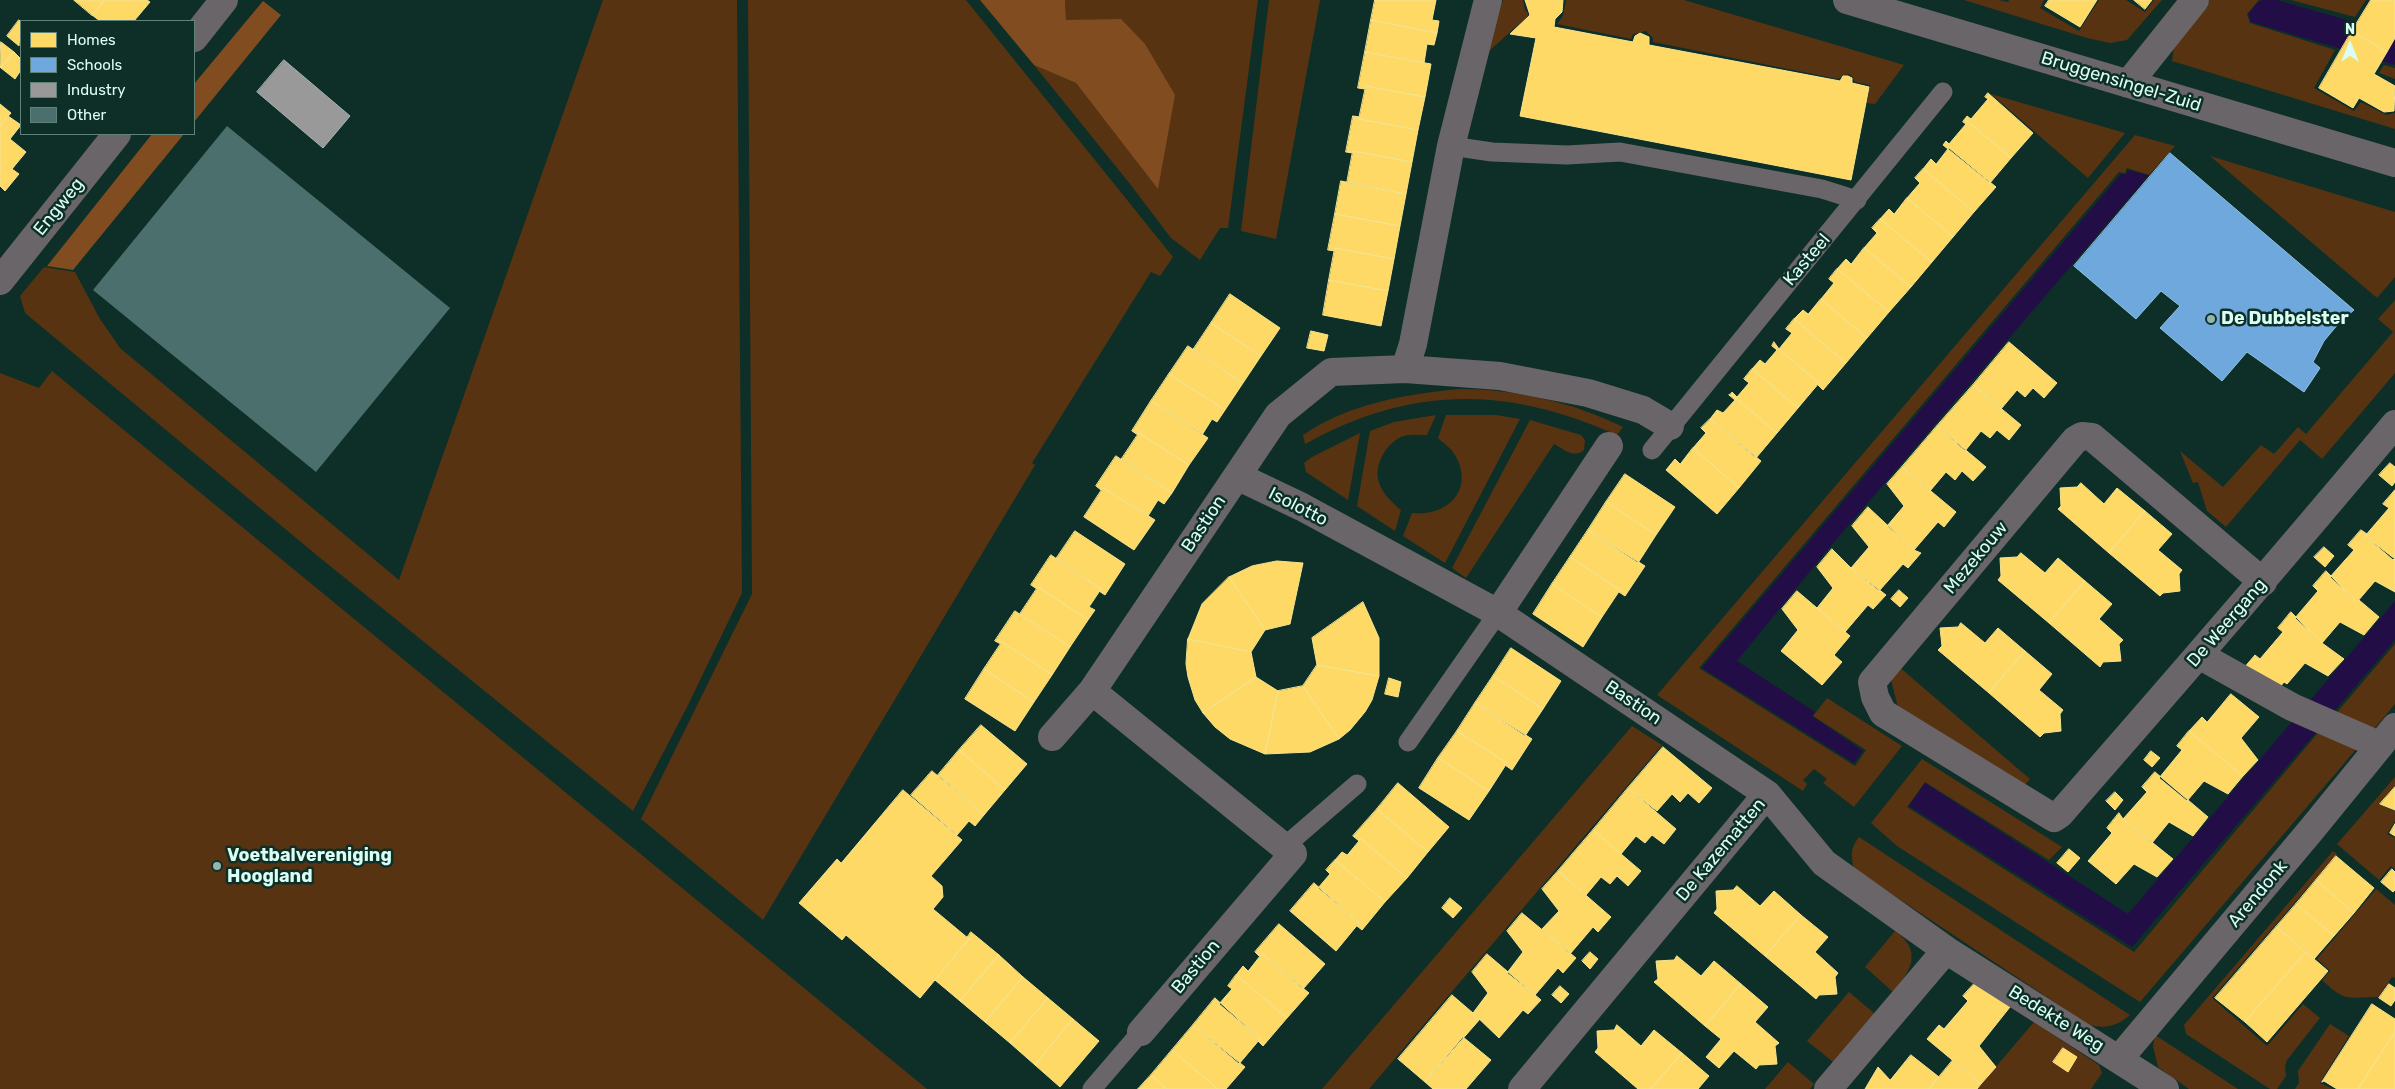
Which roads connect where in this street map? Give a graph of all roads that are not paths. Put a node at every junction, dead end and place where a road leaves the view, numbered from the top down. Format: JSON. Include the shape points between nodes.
{"nodes":[{"id":1,"x":224,"y":0,"type":"edge"},
{"id":2,"x":1488,"y":0,"type":"edge"},
{"id":3,"x":1847,"y":0,"type":"edge"},
{"id":4,"x":2195,"y":0,"type":"edge"},
{"id":5,"x":195,"y":37,"type":"edge"},
{"id":6,"x":2128,"y":84,"type":"junction"},
{"id":7,"x":1943,"y":92,"type":"dead end"},
{"id":8,"x":116,"y":135,"type":"edge"},
{"id":9,"x":1451,"y":146,"type":"junction"},
{"id":10,"x":2395,"y":163,"type":"edge"},
{"id":11,"x":1857,"y":200,"type":"junction"},
{"id":12,"x":0,"y":281,"type":"edge"},
{"id":13,"x":1405,"y":369,"type":"junction"},
{"id":14,"x":2395,"y":424,"type":"edge"},
{"id":15,"x":1670,"y":426,"type":"junction"},
{"id":16,"x":1609,"y":446,"type":"dead end"},
{"id":17,"x":1652,"y":450,"type":"dead end"},
{"id":18,"x":1237,"y":476,"type":"junction"},
{"id":19,"x":1359,"y":538,"type":"joint"},
{"id":20,"x":2263,"y":582,"type":"junction"},
{"id":21,"x":1498,"y":613,"type":"junction"},
{"id":22,"x":2199,"y":655,"type":"junction"},
{"id":23,"x":1092,"y":690,"type":"junction"},
{"id":24,"x":2387,"y":736,"type":"edge"},
{"id":25,"x":1052,"y":737,"type":"dead end"},
{"id":26,"x":1408,"y":742,"type":"dead end"},
{"id":27,"x":1357,"y":784,"type":"dead end"},
{"id":28,"x":1767,"y":794,"type":"junction"},
{"id":29,"x":2054,"y":818,"type":"joint"},
{"id":30,"x":1284,"y":847,"type":"junction"},
{"id":31,"x":1946,"y":950,"type":"junction"},
{"id":32,"x":1141,"y":1032,"type":"joint"},
{"id":33,"x":2119,"y":1058,"type":"junction"},
{"id":34,"x":1092,"y":1089,"type":"edge"},
{"id":35,"x":1522,"y":1089,"type":"edge"},
{"id":36,"x":1828,"y":1089,"type":"edge"},
{"id":37,"x":2165,"y":1089,"type":"edge"}],
"edges":[{"from":1,"to":5,"type":"street"},
{"from":2,"to":9,"type":"street"},
{"from":3,"to":6,"type":"street","name":"Bruggensingel-Zuid"},
{"from":4,"to":6,"type":"street"},
{"from":6,"to":10,"type":"street","name":"Bruggensingel-Zuid"},
{"from":7,"to":11,"type":"lane","name":"Kasteel"},
{"from":8,"to":12,"type":"street","name":"Engweg"},
{"from":9,"to":11,"type":"lane","via":[[1492,152],[1567,155],[1620,152],[1822,189]]},
{"from":9,"to":13,"type":"street","via":[[1413,344]]},
{"from":11,"to":15,"type":"lane","name":"Kasteel"},
{"from":13,"to":15,"type":"street","via":[[1500,376],[1588,393],[1643,410]]},
{"from":13,"to":18,"type":"street","name":"Bastion","via":[[1332,372],[1278,415]]},
{"from":14,"to":20,"type":"street","name":"De Weergang"},
{"from":15,"to":17,"type":"lane","name":"Kasteel"},
{"from":16,"to":21,"type":"street"},
{"from":18,"to":19,"type":"street","name":"Isolotto"},
{"from":18,"to":23,"type":"street","name":"Bastion"},
{"from":19,"to":21,"type":"street","name":"Bastion"},
{"from":20,"to":22,"type":"street","name":"De Weergang"},
{"from":20,"to":29,"type":"street","name":"Mezekouw","via":[[2092,437],[2082,436],[2075,440],[1872,682],[1883,713]]},
{"from":21,"to":26,"type":"lane"},
{"from":21,"to":28,"type":"street","name":"Bastion"},
{"from":22,"to":24,"type":"street","via":[[2331,724]]},
{"from":22,"to":29,"type":"street","name":"De Weergang"},
{"from":23,"to":25,"type":"street","name":"Bastion"},
{"from":23,"to":30,"type":"street"},
{"from":24,"to":33,"type":"street","name":"Arendonk"},
{"from":27,"to":30,"type":"lane"},
{"from":28,"to":31,"type":"street","name":"De Kazematten","via":[[1824,863]]},
{"from":28,"to":35,"type":"street","name":"De Kazematten"},
{"from":30,"to":32,"type":"street","name":"Bastion","via":[[1292,854]]},
{"from":31,"to":33,"type":"street","name":"Bedekte Weg"},
{"from":31,"to":36,"type":"street"},
{"from":32,"to":34,"type":"lane","name":"Bastion"},
{"from":33,"to":37,"type":"street","name":"Bedekte Weg"}]}
